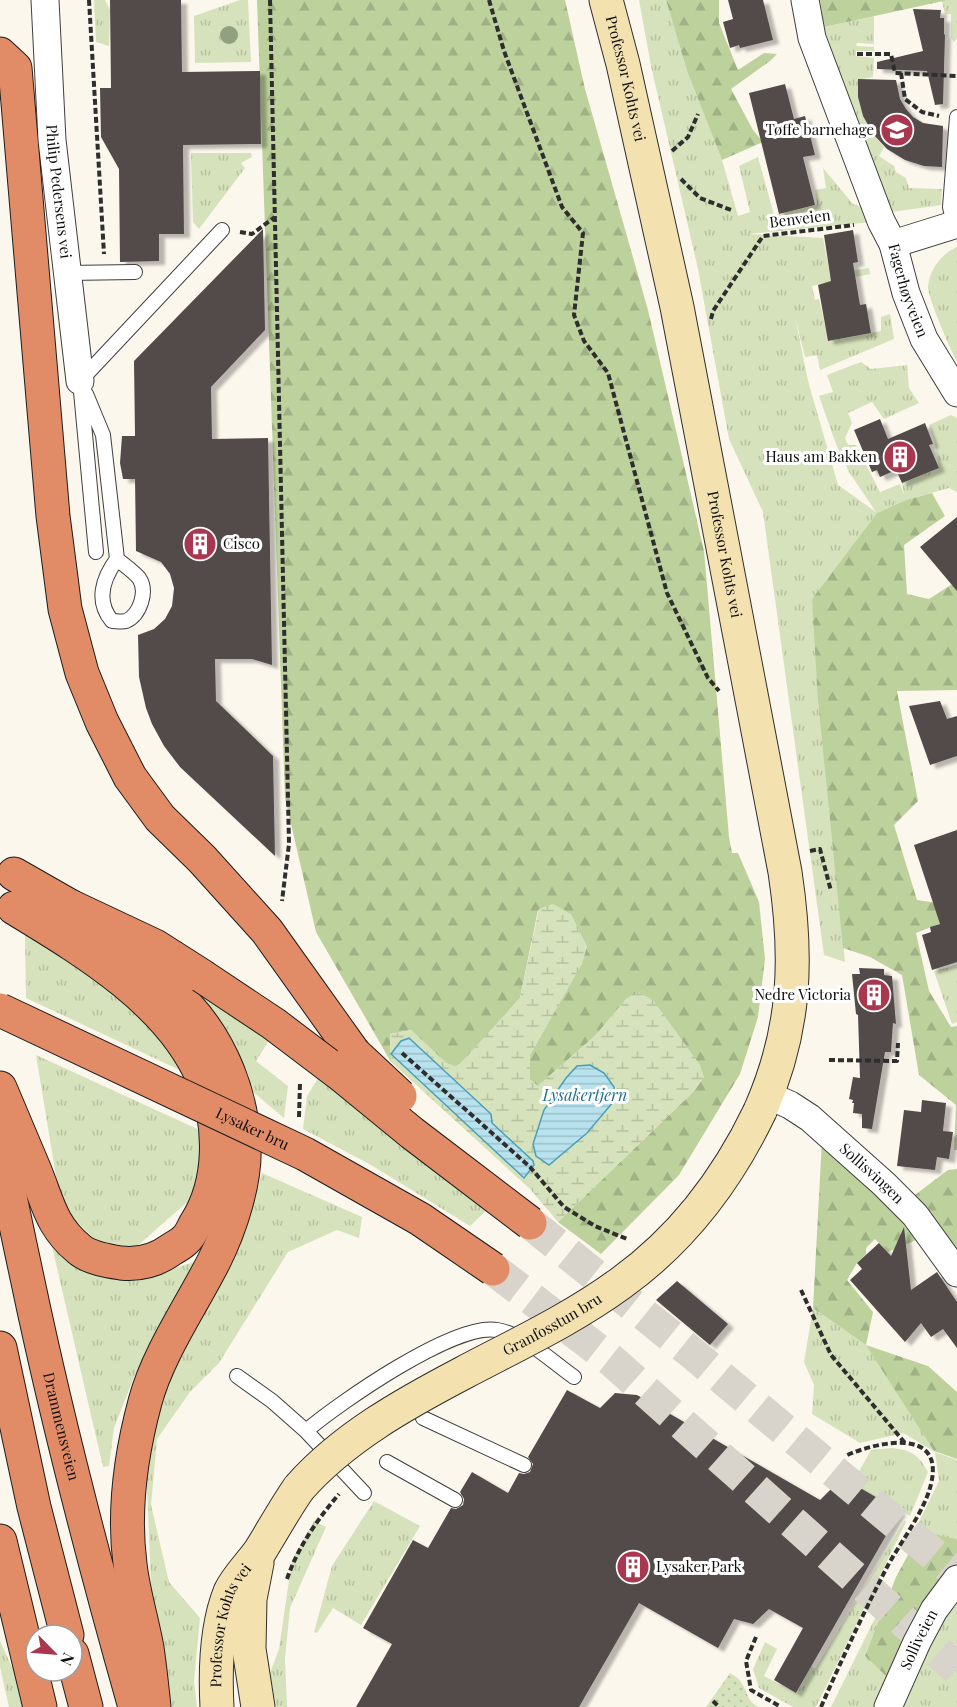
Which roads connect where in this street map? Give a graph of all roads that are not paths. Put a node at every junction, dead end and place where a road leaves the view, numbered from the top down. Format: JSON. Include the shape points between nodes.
{"nodes":[{"id":1,"x":45,"y":0,"type":"edge"},
{"id":2,"x":606,"y":0,"type":"edge"},
{"id":3,"x":805,"y":0,"type":"edge"},
{"id":4,"x":0,"y":54,"type":"edge"},
{"id":5,"x":957,"y":119,"type":"edge"},
{"id":6,"x":955,"y":225,"type":"edge"},
{"id":7,"x":222,"y":230,"type":"dead end"},
{"id":8,"x":887,"y":232,"type":"junction"},
{"id":9,"x":135,"y":272,"type":"dead end"},
{"id":10,"x":67,"y":273,"type":"junction"},
{"id":11,"x":80,"y":381,"type":"junction"},
{"id":12,"x":957,"y":393,"type":"edge"},
{"id":13,"x":96,"y":552,"type":"dead end"},
{"id":14,"x":117,"y":559,"type":"dead end"},
{"id":15,"x":14,"y":874,"type":"dead end"},
{"id":16,"x":70,"y":906,"type":"junction"},
{"id":17,"x":15,"y":908,"type":"dead end"},
{"id":18,"x":0,"y":1010,"type":"edge"},
{"id":19,"x":0,"y":1088,"type":"edge"},
{"id":20,"x":764,"y":1103,"type":"junction"},
{"id":21,"x":0,"y":1143,"type":"edge"},
{"id":22,"x":493,"y":1269,"type":"tunnel mouth"},
{"id":23,"x":957,"y":1273,"type":"edge"},
{"id":24,"x":0,"y":1348,"type":"edge"},
{"id":25,"x":237,"y":1376,"type":"dead end"},
{"id":26,"x":574,"y":1377,"type":"dead end"},
{"id":27,"x":0,"y":1408,"type":"edge"},
{"id":28,"x":423,"y":1418,"type":"dead end"},
{"id":29,"x":306,"y":1431,"type":"junction"},
{"id":30,"x":387,"y":1462,"type":"dead end"},
{"id":31,"x":524,"y":1465,"type":"dead end"},
{"id":32,"x":299,"y":1488,"type":"joint"},
{"id":33,"x":364,"y":1493,"type":"dead end"},
{"id":34,"x":455,"y":1500,"type":"dead end"},
{"id":35,"x":34,"y":1507,"type":"junction"},
{"id":36,"x":0,"y":1541,"type":"edge"},
{"id":37,"x":260,"y":1551,"type":"junction"},
{"id":38,"x":957,"y":1579,"type":"edge"},
{"id":39,"x":64,"y":1623,"type":"edge"},
{"id":40,"x":80,"y":1683,"type":"edge"},
{"id":41,"x":40,"y":1707,"type":"edge"},
{"id":42,"x":86,"y":1707,"type":"edge"},
{"id":43,"x":135,"y":1707,"type":"edge"},
{"id":44,"x":154,"y":1707,"type":"edge"},
{"id":45,"x":217,"y":1707,"type":"edge"},
{"id":46,"x":258,"y":1707,"type":"edge"},
{"id":47,"x":888,"y":1707,"type":"edge"}],
"edges":[{"from":1,"to":10,"type":"street","name":"Philip Pedersens vei","via":[[52,140]]},
{"from":2,"to":20,"type":"main road","name":"Professor Kohts vei","via":[[677,307],[788,894],[794,955],[792,992],[780,1058]]},
{"from":3,"to":8,"type":"street","via":[[812,38]]},
{"from":4,"to":16,"type":"highway","bridge":true,"via":[[15,68],[53,516],[65,609],[82,672],[102,722],[130,777],[160,818],[267,931],[354,1053],[530,1222],[274,1024],[155,946]]},
{"from":5,"to":6,"type":"lane","via":[[951,207]]},
{"from":6,"to":8,"type":"street","name":"Fagerhøyveien"},
{"from":7,"to":11,"type":"lane"},
{"from":8,"to":12,"type":"street","name":"Fagerhøyveien","via":[[924,339]]},
{"from":9,"to":10,"type":"lane"},
{"from":10,"to":11,"type":"street","name":"Philip Pedersens vei"},
{"from":11,"to":13,"type":"lane"},
{"from":11,"to":14,"type":"lane","via":[[103,435]]},
{"from":15,"to":16,"type":"highway"},
{"from":16,"to":44,"type":"highway","via":[[154,974],[208,1032],[236,1093],[245,1148],[231,1217],[216,1258],[164,1353],[145,1400],[134,1452],[128,1496],[130,1563]]},
{"from":17,"to":19,"type":"highway","via":[[67,940],[163,1018],[203,1078],[212,1106],[217,1148],[214,1181],[204,1212],[187,1238],[163,1256],[135,1265],[106,1261],[81,1251],[62,1233],[48,1210]]},
{"from":18,"to":22,"type":"highway","name":"Lysaker bru","bridge":true,"via":[[314,1159],[420,1218]]},
{"from":20,"to":23,"type":"street","name":"Sollisvingen","via":[[790,1105],[810,1118],[915,1215]]},
{"from":20,"to":32,"type":"main road","name":"Granfosstun bru","bridge":true,"via":[[731,1165],[702,1206],[622,1282],[567,1318],[392,1413],[340,1450]]},
{"from":21,"to":43,"type":"highway","name":"Drammensveien","via":[[44,1357],[100,1585]]},
{"from":24,"to":35,"type":"highway"},
{"from":25,"to":29,"type":"lane"},
{"from":26,"to":29,"type":"lane","via":[[515,1334],[473,1330],[393,1370]]},
{"from":27,"to":35,"type":"highway"},
{"from":28,"to":31,"type":"lane"},
{"from":29,"to":33,"type":"lane"},
{"from":30,"to":34,"type":"lane"},
{"from":32,"to":37,"type":"main road","name":"Professor Kohts vei"},
{"from":35,"to":39,"type":"highway"},
{"from":36,"to":41,"type":"highway"},
{"from":37,"to":45,"type":"main road","name":"Professor Kohts vei","via":[[231,1591],[220,1630]]},
{"from":37,"to":46,"type":"main road","name":"Professor Kohts vei","via":[[250,1599],[249,1649]]},
{"from":38,"to":47,"type":"street","name":"Solliveien","via":[[934,1610]]},
{"from":40,"to":42,"type":"highway"}]}
